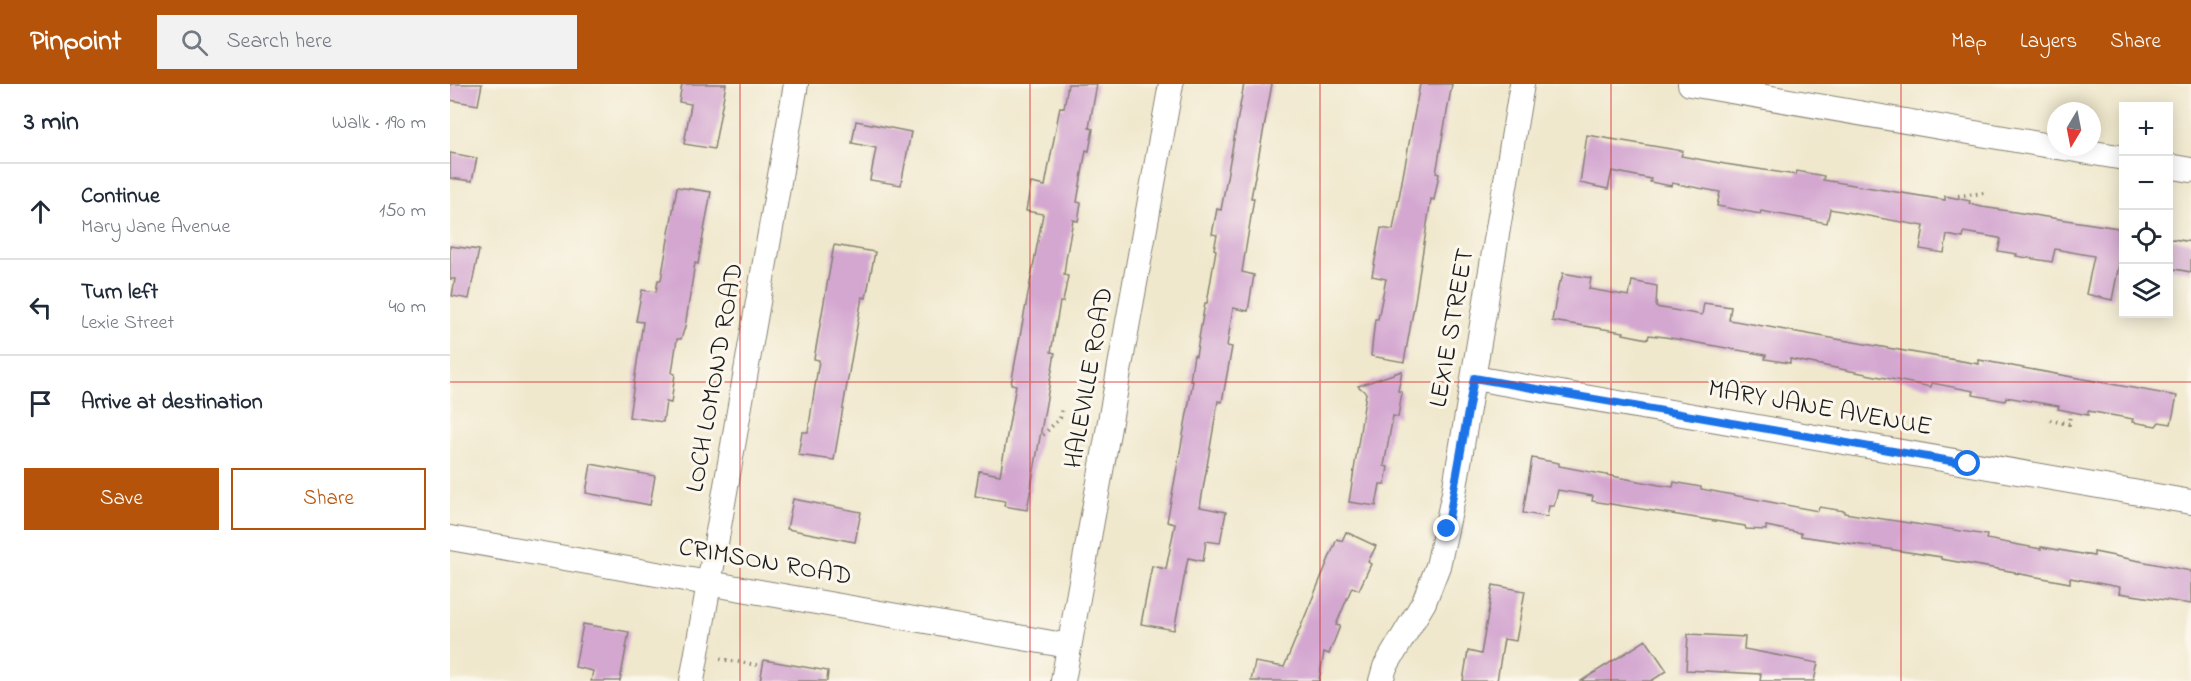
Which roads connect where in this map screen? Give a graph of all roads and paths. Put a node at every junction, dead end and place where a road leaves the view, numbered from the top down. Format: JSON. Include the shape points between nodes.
{"nodes":[{"id":1,"x":796,"y":84,"type":"edge"},
{"id":2,"x":1171,"y":84,"type":"edge"},
{"id":3,"x":1522,"y":84,"type":"edge"},
{"id":4,"x":1690,"y":84,"type":"edge"},
{"id":5,"x":2047,"y":145,"type":"edge"},
{"id":6,"x":2101,"y":154,"type":"edge"},
{"id":7,"x":2119,"y":157,"type":"edge"},
{"id":8,"x":2173,"y":167,"type":"edge"},
{"id":9,"x":2191,"y":170,"type":"edge"},
{"id":10,"x":1984,"y":193,"type":"dead end"},
{"id":11,"x":1958,"y":196,"type":"dead end"},
{"id":12,"x":1474,"y":378,"type":"junction"},
{"id":13,"x":1062,"y":408,"type":"dead end"},
{"id":14,"x":2070,"y":413,"type":"dead end"},
{"id":15,"x":2050,"y":420,"type":"dead end"},
{"id":16,"x":1043,"y":435,"type":"dead end"},
{"id":17,"x":2191,"y":502,"type":"edge"},
{"id":18,"x":450,"y":538,"type":"edge"},
{"id":19,"x":710,"y":582,"type":"junction"},
{"id":20,"x":1070,"y":646,"type":"junction"},
{"id":21,"x":697,"y":655,"type":"junction"},
{"id":22,"x":757,"y":665,"type":"dead end"},
{"id":23,"x":692,"y":681,"type":"edge"},
{"id":24,"x":1063,"y":681,"type":"edge"},
{"id":25,"x":1381,"y":681,"type":"edge"}],
"edges":[{"from":1,"to":19,"type":"street","name":"LOCH LOMOND ROAD"},
{"from":2,"to":20,"type":"street","name":"HALEVILLE ROAD"},
{"from":3,"to":12,"type":"street","name":"LEXIE STREET"},
{"from":4,"to":5,"type":"street"},
{"from":6,"to":7,"type":"street"},
{"from":8,"to":9,"type":"street"},
{"from":10,"to":11,"type":"path"},
{"from":12,"to":17,"type":"street","name":"MARY JANE AVENUE"},
{"from":12,"to":25,"type":"street","name":"LEXIE STREET","via":[[1434,579]]},
{"from":13,"to":16,"type":"path","via":[[1060,418]]},
{"from":14,"to":15,"type":"path","via":[[2069,424]]},
{"from":18,"to":19,"type":"street","name":"CRIMSON ROAD"},
{"from":19,"to":20,"type":"street","name":"CRIMSON ROAD"},
{"from":19,"to":21,"type":"street","name":"LOCH LOMOND ROAD"},
{"from":20,"to":24,"type":"street","name":"HALEVILLE ROAD"},
{"from":21,"to":22,"type":"path"},
{"from":21,"to":23,"type":"street","name":"LOCH LOMOND ROAD"}]}
